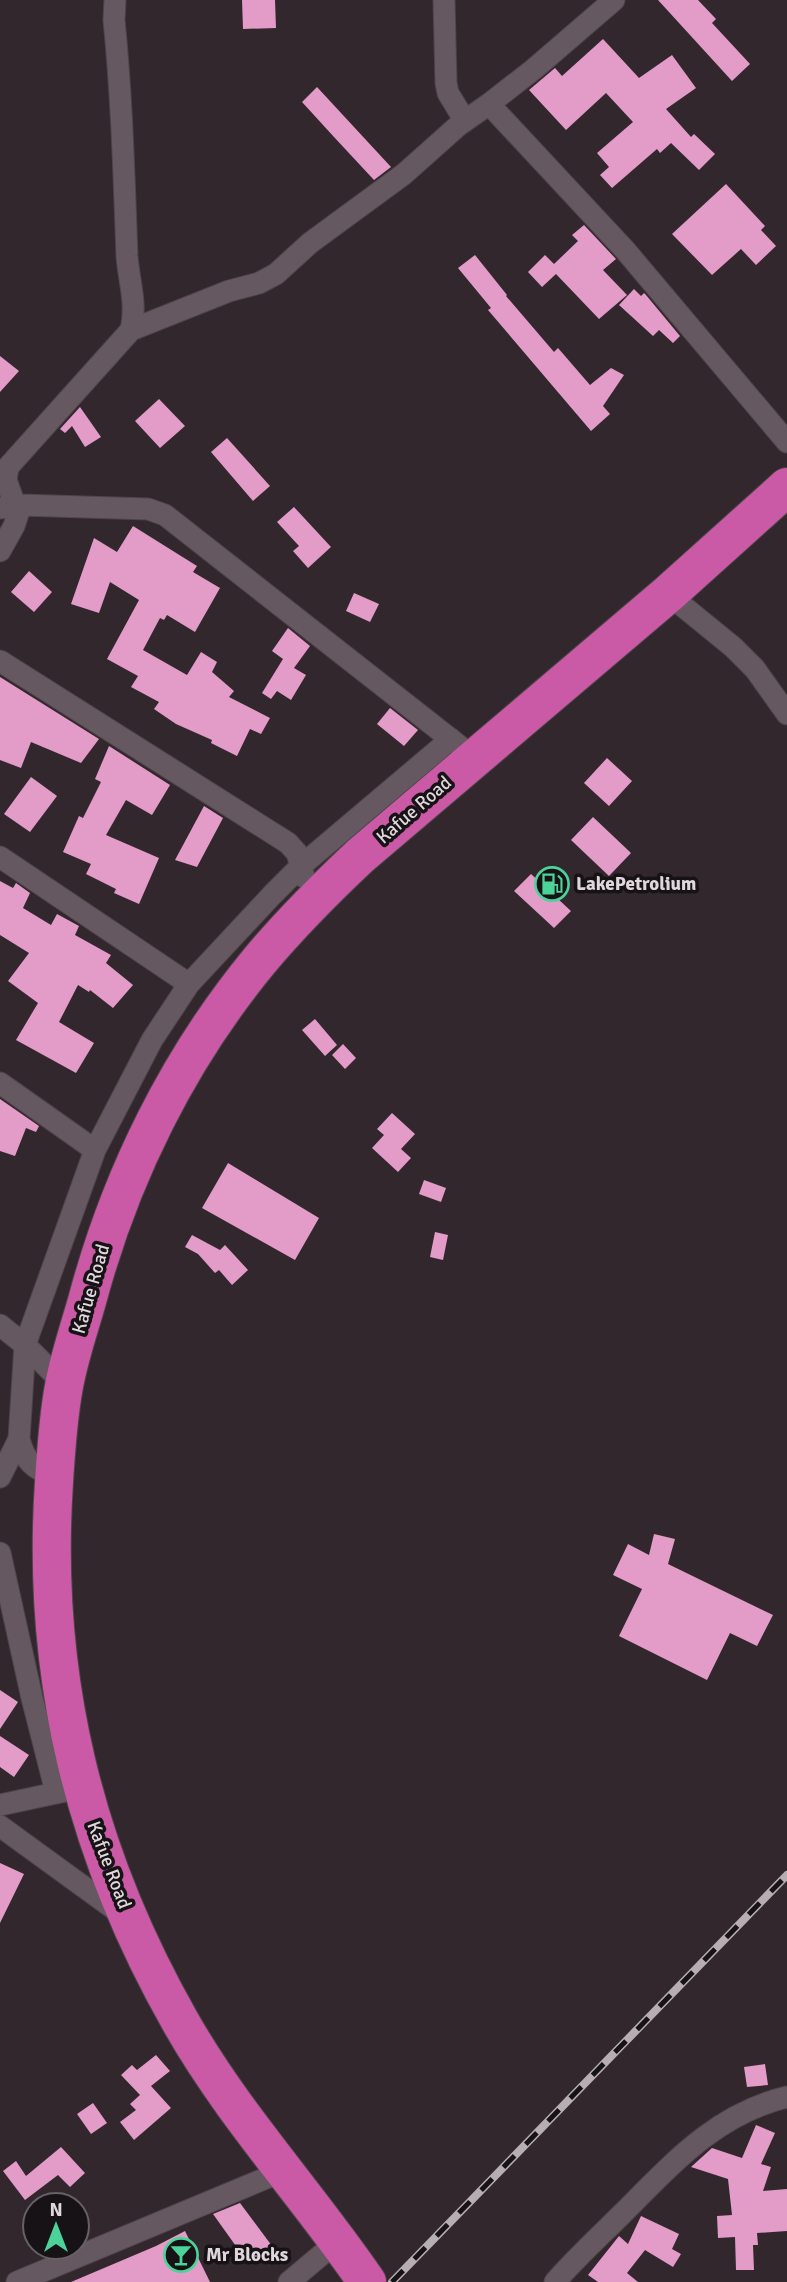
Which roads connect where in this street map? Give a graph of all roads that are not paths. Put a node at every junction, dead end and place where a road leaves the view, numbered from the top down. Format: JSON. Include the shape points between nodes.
{"nodes":[{"id":1,"x":115,"y":0,"type":"edge"},
{"id":2,"x":444,"y":0,"type":"edge"},
{"id":3,"x":614,"y":0,"type":"edge"},
{"id":4,"x":489,"y":104,"type":"junction"},
{"id":5,"x":465,"y":121,"type":"junction"},
{"id":6,"x":131,"y":330,"type":"junction"},
{"id":7,"x":787,"y":442,"type":"edge"},
{"id":8,"x":787,"y":487,"type":"edge"},
{"id":9,"x":12,"y":506,"type":"edge"},
{"id":10,"x":0,"y":551,"type":"edge"},
{"id":11,"x":668,"y":594,"type":"junction"},
{"id":12,"x":0,"y":661,"type":"edge"},
{"id":13,"x":787,"y":714,"type":"edge"},
{"id":14,"x":463,"y":748,"type":"junction"},
{"id":15,"x":0,"y":857,"type":"edge"},
{"id":16,"x":310,"y":880,"type":"junction"},
{"id":17,"x":189,"y":984,"type":"junction"},
{"id":18,"x":0,"y":1083,"type":"edge"},
{"id":19,"x":95,"y":1150,"type":"junction"},
{"id":20,"x":0,"y":1325,"type":"edge"},
{"id":21,"x":25,"y":1345,"type":"junction"},
{"id":22,"x":64,"y":1384,"type":"junction"},
{"id":23,"x":19,"y":1439,"type":"junction"},
{"id":24,"x":54,"y":1476,"type":"junction"},
{"id":25,"x":0,"y":1477,"type":"edge"},
{"id":26,"x":0,"y":1553,"type":"edge"},
{"id":27,"x":69,"y":1790,"type":"junction"},
{"id":28,"x":0,"y":1805,"type":"edge"},
{"id":29,"x":0,"y":1826,"type":"edge"},
{"id":30,"x":131,"y":1922,"type":"junction"},
{"id":31,"x":787,"y":2097,"type":"edge"},
{"id":32,"x":284,"y":2171,"type":"junction"},
{"id":33,"x":339,"y":2240,"type":"junction"},
{"id":34,"x":17,"y":2282,"type":"edge"},
{"id":35,"x":289,"y":2282,"type":"edge"},
{"id":36,"x":367,"y":2282,"type":"edge"},
{"id":37,"x":555,"y":2282,"type":"edge"}],
"edges":[{"from":1,"to":6,"type":"street","via":[[127,254],[133,291]]},
{"from":2,"to":5,"type":"street","via":[[446,83]]},
{"from":3,"to":4,"type":"street"},
{"from":4,"to":5,"type":"street"},
{"from":4,"to":7,"type":"street","via":[[625,250]]},
{"from":5,"to":6,"type":"street","via":[[276,274]]},
{"from":6,"to":9,"type":"street","via":[[8,467]]},
{"from":8,"to":11,"type":"highway","name":"Kafue Road"},
{"from":9,"to":10,"type":"street","via":[[14,526]]},
{"from":9,"to":14,"type":"street","via":[[148,509],[165,515]]},
{"from":11,"to":13,"type":"street","via":[[748,661]]},
{"from":11,"to":14,"type":"highway","name":"Kafue Road"},
{"from":12,"to":16,"type":"street","via":[[288,843]]},
{"from":14,"to":16,"type":"highway","name":"Kafue Road","via":[[360,856]]},
{"from":15,"to":17,"type":"street"},
{"from":16,"to":17,"type":"street","via":[[239,929]]},
{"from":16,"to":22,"type":"highway","name":"Kafue Road","via":[[190,1059],[157,1117],[110,1222]]},
{"from":17,"to":19,"type":"street","via":[[152,1040]]},
{"from":18,"to":19,"type":"street"},
{"from":19,"to":21,"type":"street"},
{"from":20,"to":21,"type":"street"},
{"from":21,"to":22,"type":"street"},
{"from":21,"to":23,"type":"street"},
{"from":22,"to":24,"type":"highway","name":"Kafue Road"},
{"from":23,"to":24,"type":"street","via":[[29,1463]]},
{"from":23,"to":25,"type":"street"},
{"from":24,"to":27,"type":"highway","name":"Kafue Road","via":[[50,1561]]},
{"from":26,"to":27,"type":"street","via":[[32,1698]]},
{"from":27,"to":28,"type":"street"},
{"from":27,"to":30,"type":"highway","name":"Kafue Road"},
{"from":29,"to":30,"type":"street"},
{"from":30,"to":32,"type":"highway","name":"Kafue Road","via":[[181,2022]]},
{"from":31,"to":37,"type":"street","via":[[748,2108],[715,2128],[659,2177]]},
{"from":32,"to":33,"type":"highway","name":"Kafue Road"},
{"from":32,"to":34,"type":"street"},
{"from":33,"to":35,"type":"street"},
{"from":33,"to":36,"type":"highway","name":"Kafue Road"}]}
